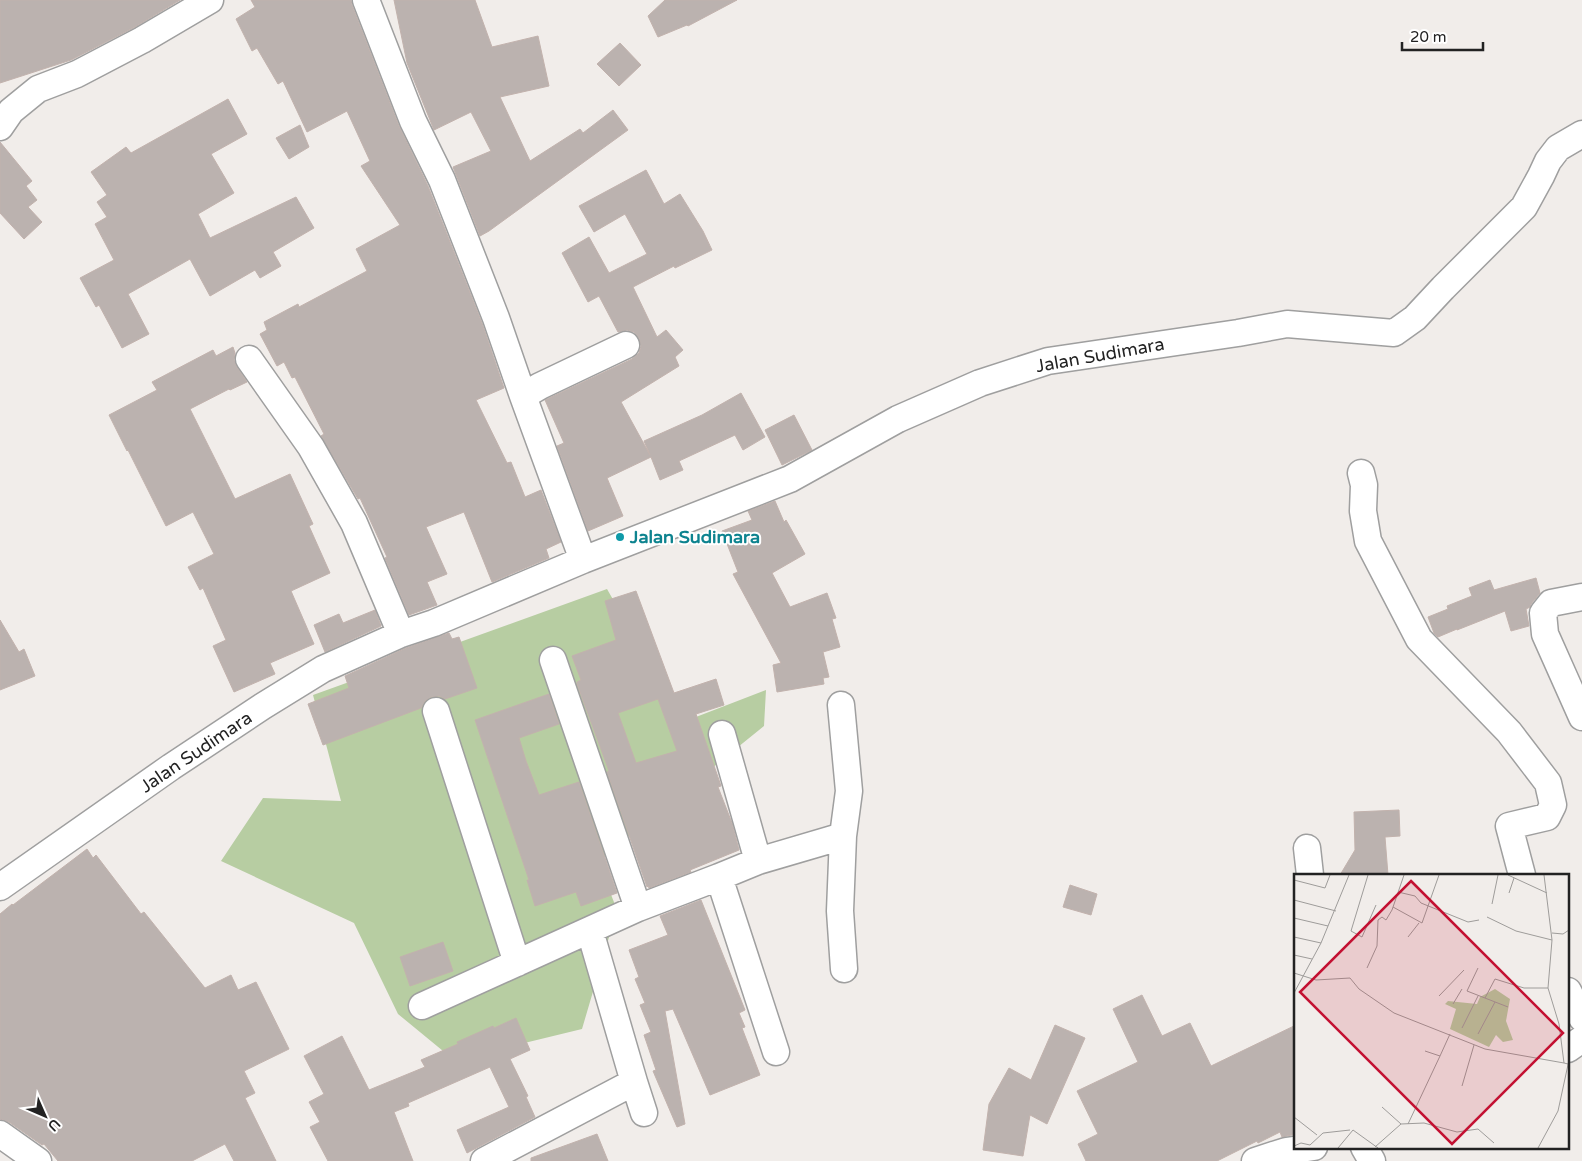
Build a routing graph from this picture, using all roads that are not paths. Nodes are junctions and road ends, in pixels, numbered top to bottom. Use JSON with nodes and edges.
{"nodes":[{"id":1,"x":210,"y":0,"type":"edge"},
{"id":2,"x":366,"y":0,"type":"edge"},
{"id":3,"x":0,"y":127,"type":"edge"},
{"id":4,"x":1582,"y":134,"type":"edge"},
{"id":5,"x":626,"y":345,"type":"dead end"},
{"id":6,"x":249,"y":360,"type":"dead end"},
{"id":7,"x":523,"y":396,"type":"junction"},
{"id":8,"x":1361,"y":474,"type":"dead end"},
{"id":9,"x":583,"y":560,"type":"junction"},
{"id":10,"x":1582,"y":597,"type":"edge"},
{"id":11,"x":401,"y":634,"type":"junction"},
{"id":12,"x":553,"y":660,"type":"dead end"},
{"id":13,"x":841,"y":705,"type":"dead end"},
{"id":14,"x":436,"y":711,"type":"dead end"},
{"id":15,"x":1582,"y":717,"type":"edge"},
{"id":16,"x":722,"y":734,"type":"dead end"},
{"id":17,"x":843,"y":836,"type":"junction"},
{"id":18,"x":1306,"y":848,"type":"dead end"},
{"id":19,"x":758,"y":861,"type":"junction"},
{"id":20,"x":1310,"y":874,"type":"edge"},
{"id":21,"x":1522,"y":874,"type":"edge"},
{"id":22,"x":718,"y":877,"type":"junction"},
{"id":23,"x":0,"y":887,"type":"edge"},
{"id":24,"x":638,"y":908,"type":"junction"},
{"id":25,"x":590,"y":931,"type":"junction"},
{"id":26,"x":517,"y":963,"type":"junction"},
{"id":27,"x":844,"y":969,"type":"dead end"},
{"id":28,"x":1570,"y":994,"type":"edge"},
{"id":29,"x":422,"y":1006,"type":"dead end"},
{"id":30,"x":1582,"y":1018,"type":"edge"},
{"id":31,"x":1582,"y":1039,"type":"edge"},
{"id":32,"x":1570,"y":1048,"type":"edge"},
{"id":33,"x":776,"y":1052,"type":"dead end"},
{"id":34,"x":634,"y":1082,"type":"junction"},
{"id":35,"x":644,"y":1114,"type":"dead end"},
{"id":36,"x":0,"y":1134,"type":"edge"},
{"id":37,"x":1307,"y":1148,"type":"edge"},
{"id":38,"x":1365,"y":1148,"type":"edge"},
{"id":39,"x":38,"y":1161,"type":"edge"},
{"id":40,"x":484,"y":1161,"type":"edge"},
{"id":41,"x":1255,"y":1161,"type":"edge"},
{"id":42,"x":1372,"y":1161,"type":"edge"}],
"edges":[{"from":1,"to":3,"type":"street"},
{"from":2,"to":7,"type":"street"},
{"from":4,"to":9,"type":"street","name":"Jalan Sudimara"},
{"from":5,"to":7,"type":"street"},
{"from":6,"to":11,"type":"street"},
{"from":7,"to":9,"type":"street"},
{"from":8,"to":21,"type":"street"},
{"from":9,"to":11,"type":"street","name":"Jalan Sudimara"},
{"from":10,"to":15,"type":"street"},
{"from":11,"to":23,"type":"street","name":"Jalan Sudimara"},
{"from":12,"to":24,"type":"street"},
{"from":13,"to":17,"type":"street"},
{"from":14,"to":26,"type":"street"},
{"from":16,"to":19,"type":"street"},
{"from":17,"to":19,"type":"street"},
{"from":17,"to":27,"type":"street"},
{"from":18,"to":20,"type":"street"},
{"from":19,"to":22,"type":"street"},
{"from":22,"to":24,"type":"street"},
{"from":22,"to":33,"type":"street"},
{"from":24,"to":25,"type":"street"},
{"from":25,"to":26,"type":"street"},
{"from":25,"to":34,"type":"street"},
{"from":26,"to":29,"type":"street"},
{"from":28,"to":30,"type":"street"},
{"from":31,"to":32,"type":"street"},
{"from":34,"to":35,"type":"street"},
{"from":34,"to":40,"type":"street"},
{"from":36,"to":39,"type":"street"},
{"from":37,"to":41,"type":"street"},
{"from":38,"to":42,"type":"street"}]}
